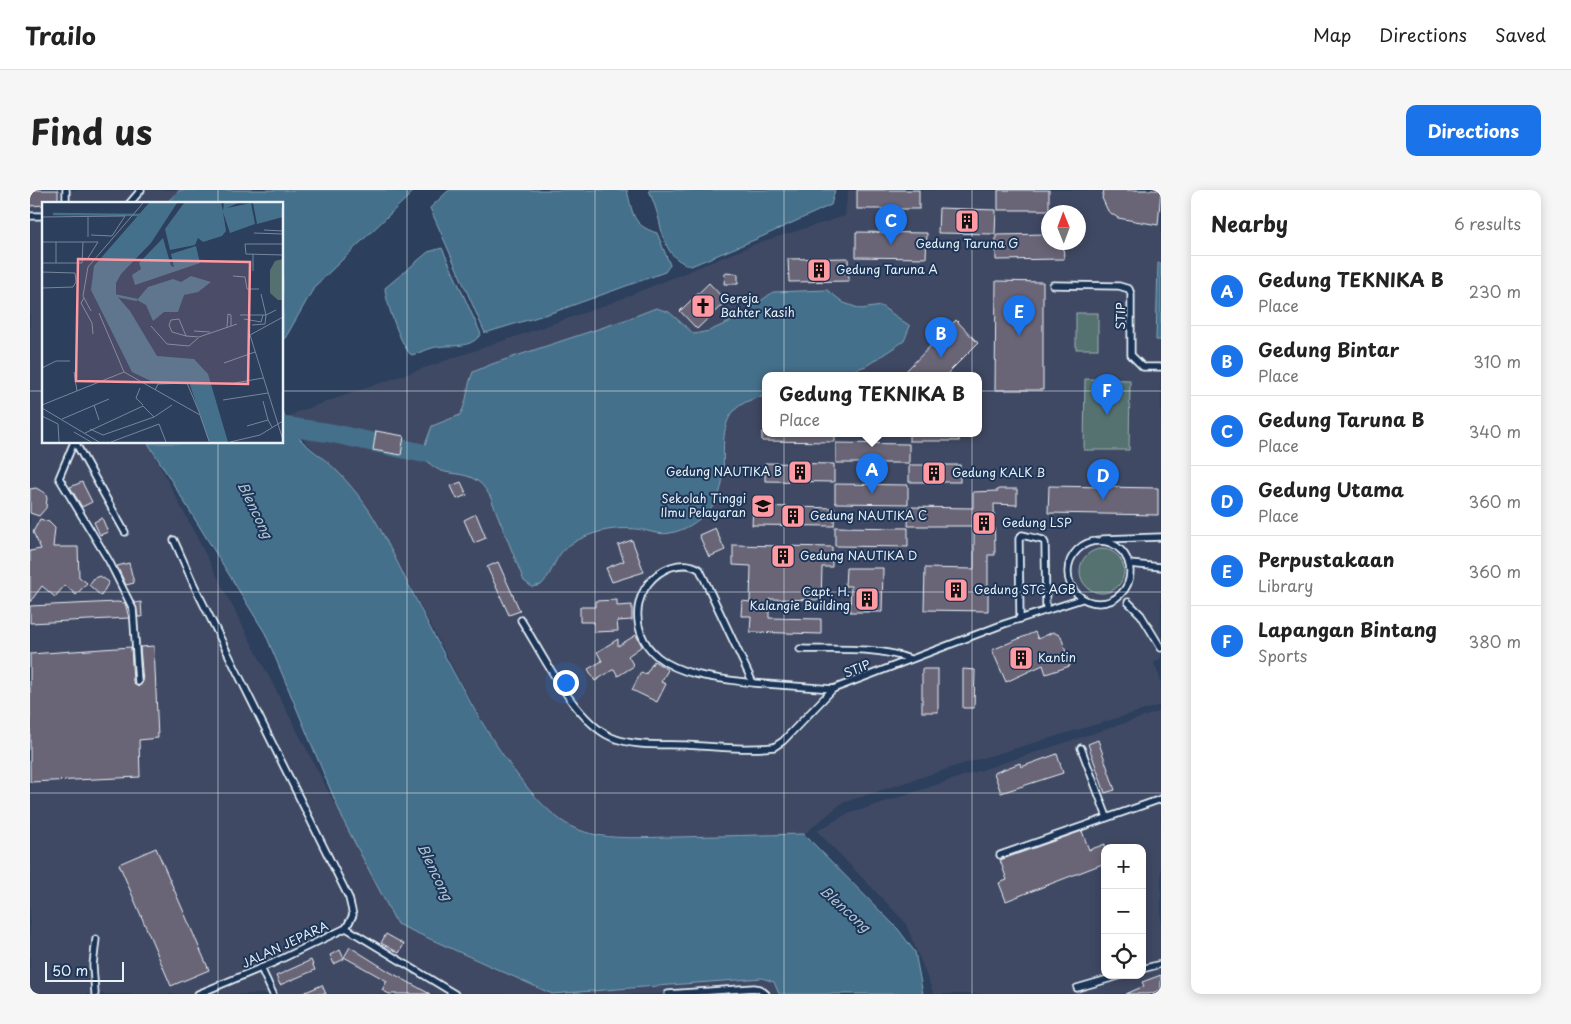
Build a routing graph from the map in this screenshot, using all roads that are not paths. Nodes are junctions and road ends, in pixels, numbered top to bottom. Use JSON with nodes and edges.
{"nodes":[{"id":1,"x":142,"y":190,"type":"edge"},
{"id":2,"x":131,"y":202,"type":"edge"},
{"id":3,"x":1053,"y":285,"type":"dead end"},
{"id":4,"x":1161,"y":367,"type":"edge"},
{"id":5,"x":73,"y":444,"type":"edge"},
{"id":6,"x":75,"y":444,"type":"edge"},
{"id":7,"x":125,"y":532,"type":"dead end"},
{"id":8,"x":1161,"y":536,"type":"edge"},
{"id":9,"x":1104,"y":539,"type":"junction"},
{"id":10,"x":174,"y":540,"type":"dead end"},
{"id":11,"x":1129,"y":564,"type":"junction"},
{"id":12,"x":1161,"y":567,"type":"edge"},
{"id":13,"x":1082,"y":599,"type":"junction"},
{"id":14,"x":1123,"y":600,"type":"junction"},
{"id":15,"x":1046,"y":610,"type":"junction"},
{"id":16,"x":1020,"y":619,"type":"junction"},
{"id":17,"x":521,"y":620,"type":"dead end"},
{"id":18,"x":1161,"y":648,"type":"edge"},
{"id":19,"x":800,"y":649,"type":"dead end"},
{"id":20,"x":910,"y":659,"type":"junction"},
{"id":21,"x":138,"y":682,"type":"dead end"},
{"id":22,"x":753,"y":683,"type":"junction"},
{"id":23,"x":833,"y":689,"type":"junction"},
{"id":24,"x":1081,"y":748,"type":"dead end"},
{"id":25,"x":1161,"y":798,"type":"edge"},
{"id":26,"x":1107,"y":817,"type":"junction"},
{"id":27,"x":1000,"y":855,"type":"dead end"},
{"id":28,"x":346,"y":928,"type":"junction"},
{"id":29,"x":96,"y":939,"type":"dead end"},
{"id":30,"x":1161,"y":964,"type":"edge"},
{"id":31,"x":261,"y":968,"type":"junction"},
{"id":32,"x":1146,"y":969,"type":"edge"},
{"id":33,"x":1108,"y":979,"type":"edge"},
{"id":34,"x":1077,"y":988,"type":"dead end"},
{"id":35,"x":96,"y":994,"type":"edge"},
{"id":36,"x":198,"y":994,"type":"edge"},
{"id":37,"x":273,"y":994,"type":"edge"},
{"id":38,"x":455,"y":994,"type":"edge"},
{"id":39,"x":668,"y":994,"type":"edge"},
{"id":40,"x":766,"y":994,"type":"edge"}],
"edges":[{"from":1,"to":2,"type":"lane"},
{"from":3,"to":4,"type":"lane","name":"STIP"},
{"from":5,"to":21,"type":"lane"},
{"from":6,"to":7,"type":"lane"},
{"from":8,"to":9,"type":"lane"},
{"from":9,"to":11,"type":"lane"},
{"from":9,"to":13,"type":"lane"},
{"from":10,"to":28,"type":"lane"},
{"from":11,"to":12,"type":"lane"},
{"from":11,"to":14,"type":"lane"},
{"from":13,"to":14,"type":"lane"},
{"from":13,"to":15,"type":"lane","name":"STIP"},
{"from":14,"to":18,"type":"lane"},
{"from":15,"to":16,"type":"lane","name":"STIP"},
{"from":15,"to":16,"type":"lane"},
{"from":16,"to":20,"type":"lane","name":"STIP"},
{"from":17,"to":23,"type":"lane"},
{"from":19,"to":20,"type":"lane"},
{"from":20,"to":23,"type":"lane","name":"STIP"},
{"from":22,"to":22,"type":"lane","name":"STIP"},
{"from":22,"to":23,"type":"lane","name":"STIP"},
{"from":24,"to":26,"type":"lane"},
{"from":25,"to":26,"type":"lane"},
{"from":26,"to":27,"type":"lane"},
{"from":28,"to":31,"type":"lane","name":"JALAN JEPARA"},
{"from":28,"to":38,"type":"lane","name":"JALAN JEPARA"},
{"from":29,"to":35,"type":"lane"},
{"from":30,"to":32,"type":"lane"},
{"from":31,"to":36,"type":"lane","name":"JALAN JEPARA"},
{"from":31,"to":37,"type":"lane"},
{"from":33,"to":34,"type":"lane"},
{"from":39,"to":40,"type":"lane"}]}
